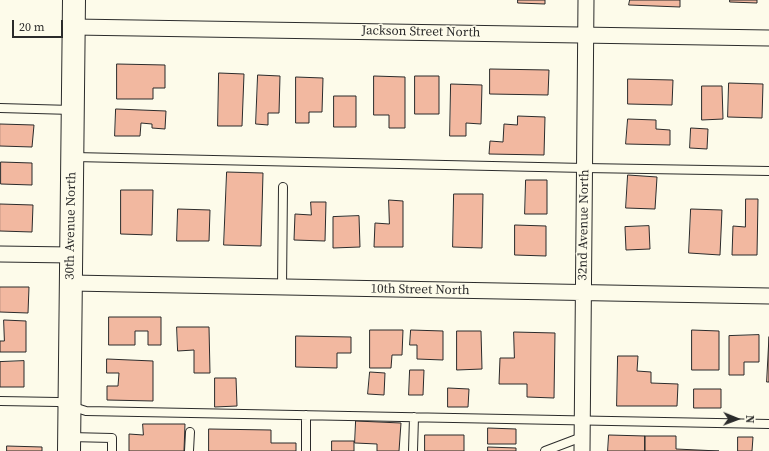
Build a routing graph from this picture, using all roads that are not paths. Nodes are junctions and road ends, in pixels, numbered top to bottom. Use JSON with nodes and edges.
{"nodes":[{"id":1,"x":74,"y":0,"type":"edge"},
{"id":2,"x":586,"y":0,"type":"edge"},
{"id":3,"x":74,"y":27,"type":"junction"},
{"id":4,"x":586,"y":35,"type":"junction"},
{"id":5,"x":769,"y":38,"type":"edge"},
{"id":6,"x":0,"y":108,"type":"edge"},
{"id":7,"x":73,"y":110,"type":"junction"},
{"id":8,"x":72,"y":157,"type":"junction"},
{"id":9,"x":585,"y":168,"type":"junction"},
{"id":10,"x":769,"y":171,"type":"edge"},
{"id":11,"x":283,"y":187,"type":"dead end"},
{"id":12,"x":0,"y":254,"type":"edge"},
{"id":13,"x":71,"y":255,"type":"junction"},
{"id":14,"x":71,"y":283,"type":"junction"},
{"id":15,"x":282,"y":287,"type":"junction"},
{"id":16,"x":583,"y":294,"type":"junction"},
{"id":17,"x":769,"y":296,"type":"edge"},
{"id":18,"x":0,"y":401,"type":"edge"},
{"id":19,"x":69,"y":406,"type":"junction"},
{"id":20,"x":306,"y":415,"type":"junction"},
{"id":21,"x":414,"y":417,"type":"junction"},
{"id":22,"x":582,"y":421,"type":"junction"},
{"id":23,"x":769,"y":424,"type":"edge"},
{"id":24,"x":190,"y":432,"type":"dead end"},
{"id":25,"x":69,"y":444,"type":"edge"},
{"id":26,"x":582,"y":444,"type":"edge"},
{"id":27,"x":112,"y":451,"type":"edge"},
{"id":28,"x":189,"y":451,"type":"edge"},
{"id":29,"x":306,"y":451,"type":"edge"},
{"id":30,"x":413,"y":451,"type":"edge"},
{"id":31,"x":545,"y":451,"type":"edge"}],
"edges":[{"from":1,"to":3,"type":"street","name":"30th Avenue North"},
{"from":2,"to":4,"type":"street","name":"32nd Avenue North"},
{"from":3,"to":4,"type":"street","name":"Jackson Street North"},
{"from":3,"to":7,"type":"street","name":"30th Avenue North"},
{"from":4,"to":5,"type":"street","name":"Jackson Street North"},
{"from":4,"to":9,"type":"street","name":"32nd Avenue North"},
{"from":6,"to":7,"type":"lane"},
{"from":7,"to":8,"type":"street","name":"30th Avenue North"},
{"from":8,"to":9,"type":"lane"},
{"from":8,"to":13,"type":"street","name":"30th Avenue North"},
{"from":9,"to":10,"type":"lane"},
{"from":9,"to":16,"type":"street","name":"32nd Avenue North"},
{"from":11,"to":15,"type":"lane"},
{"from":12,"to":13,"type":"street"},
{"from":13,"to":14,"type":"street","name":"30th Avenue North"},
{"from":14,"to":15,"type":"street","name":"10th Street North"},
{"from":14,"to":19,"type":"street","name":"30th Avenue North"},
{"from":15,"to":16,"type":"street","name":"10th Street North"},
{"from":16,"to":17,"type":"street","name":"10th Street North"},
{"from":16,"to":22,"type":"street","name":"32nd Avenue North"},
{"from":18,"to":19,"type":"lane"},
{"from":19,"to":20,"type":"lane"},
{"from":19,"to":25,"type":"street","name":"30th Avenue North"},
{"from":20,"to":21,"type":"lane"},
{"from":20,"to":29,"type":"lane"},
{"from":21,"to":22,"type":"lane"},
{"from":21,"to":30,"type":"lane"},
{"from":22,"to":23,"type":"lane"},
{"from":22,"to":26,"type":"street","name":"32nd Avenue North"},
{"from":24,"to":28,"type":"lane"},
{"from":25,"to":27,"type":"lane"},
{"from":26,"to":31,"type":"lane"}]}
